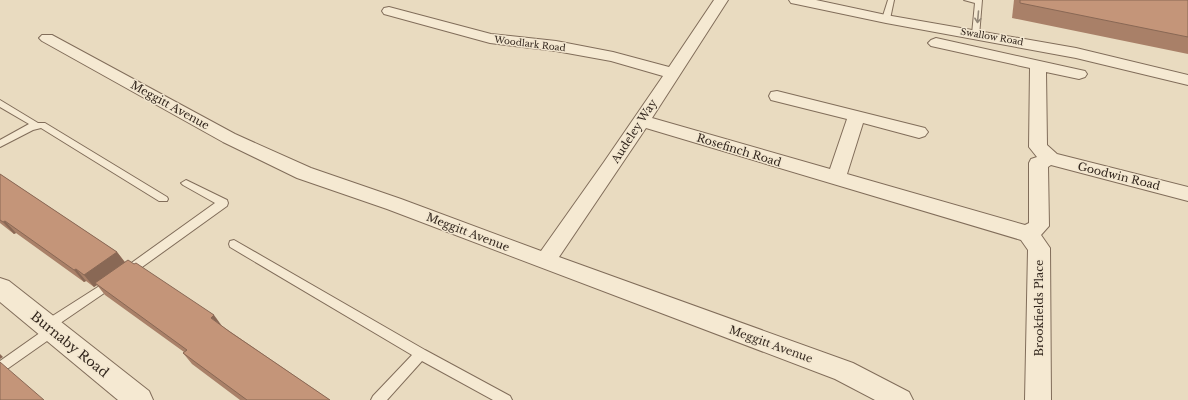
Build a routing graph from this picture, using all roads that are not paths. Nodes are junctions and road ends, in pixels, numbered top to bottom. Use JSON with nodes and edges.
{"nodes":[{"id":1,"x":721,"y":0,"type":"edge"},
{"id":2,"x":796,"y":0,"type":"edge"},
{"id":3,"x":891,"y":0,"type":"edge"},
{"id":4,"x":967,"y":0,"type":"edge"},
{"id":5,"x":979,"y":1,"type":"edge"},
{"id":6,"x":389,"y":11,"type":"dead end"},
{"id":7,"x":886,"y":19,"type":"junction"},
{"id":8,"x":976,"y":34,"type":"junction"},
{"id":9,"x":47,"y":38,"type":"dead end"},
{"id":10,"x":936,"y":43,"type":"dead end"},
{"id":11,"x":1038,"y":65,"type":"junction"},
{"id":12,"x":672,"y":74,"type":"junction"},
{"id":13,"x":1079,"y":74,"type":"dead end"},
{"id":14,"x":1188,"y":80,"type":"edge"},
{"id":15,"x":777,"y":96,"type":"dead end"},
{"id":16,"x":0,"y":103,"type":"edge"},
{"id":17,"x":857,"y":116,"type":"junction"},
{"id":18,"x":641,"y":121,"type":"junction"},
{"id":19,"x":30,"y":128,"type":"junction"},
{"id":20,"x":919,"y":132,"type":"dead end"},
{"id":21,"x":0,"y":144,"type":"edge"},
{"id":22,"x":1051,"y":159,"type":"junction"},
{"id":23,"x":836,"y":178,"type":"junction"},
{"id":24,"x":186,"y":183,"type":"dead end"},
{"id":25,"x":1188,"y":194,"type":"edge"},
{"id":26,"x":163,"y":199,"type":"dead end"},
{"id":27,"x":1028,"y":234,"type":"junction"},
{"id":28,"x":234,"y":244,"type":"dead end"},
{"id":29,"x":545,"y":261,"type":"junction"},
{"id":30,"x":0,"y":288,"type":"edge"},
{"id":31,"x":50,"y":328,"type":"junction"},
{"id":32,"x":421,"y":354,"type":"junction"},
{"id":33,"x":0,"y":368,"type":"edge"},
{"id":34,"x":139,"y":400,"type":"edge"},
{"id":35,"x":378,"y":400,"type":"edge"},
{"id":36,"x":505,"y":400,"type":"edge"},
{"id":37,"x":900,"y":400,"type":"edge"},
{"id":38,"x":1038,"y":400,"type":"edge"}],
"edges":[{"from":1,"to":12,"type":"street","name":"Audeley Way"},
{"from":2,"to":7,"type":"street","name":"Swallow Road"},
{"from":3,"to":7,"type":"lane"},
{"from":4,"to":5,"type":"lane"},
{"from":5,"to":8,"type":"lane","one_way":true},
{"from":6,"to":12,"type":"street","name":"Woodlark Road"},
{"from":7,"to":8,"type":"street","name":"Swallow Road"},
{"from":8,"to":14,"type":"street","name":"Swallow Road"},
{"from":9,"to":29,"type":"street","name":"Meggitt Avenue"},
{"from":10,"to":11,"type":"street"},
{"from":11,"to":13,"type":"street"},
{"from":11,"to":22,"type":"street"},
{"from":12,"to":18,"type":"street","name":"Audeley Way"},
{"from":15,"to":17,"type":"street"},
{"from":16,"to":19,"type":"lane"},
{"from":17,"to":20,"type":"street"},
{"from":17,"to":23,"type":"street"},
{"from":18,"to":23,"type":"street","name":"Rosefinch Road"},
{"from":18,"to":29,"type":"street","name":"Audeley Way"},
{"from":19,"to":21,"type":"lane"},
{"from":19,"to":26,"type":"lane"},
{"from":22,"to":25,"type":"street","name":"Goodwin Road"},
{"from":22,"to":27,"type":"street"},
{"from":23,"to":27,"type":"street","name":"Rosefinch Road"},
{"from":24,"to":31,"type":"lane"},
{"from":27,"to":38,"type":"street","name":"Brookfields Place"},
{"from":28,"to":32,"type":"lane"},
{"from":29,"to":37,"type":"street","name":"Meggitt Avenue"},
{"from":30,"to":31,"type":"street","name":"Burnaby Road"},
{"from":31,"to":33,"type":"lane"},
{"from":31,"to":34,"type":"street","name":"Burnaby Road"},
{"from":32,"to":35,"type":"lane"},
{"from":32,"to":36,"type":"lane"}]}
